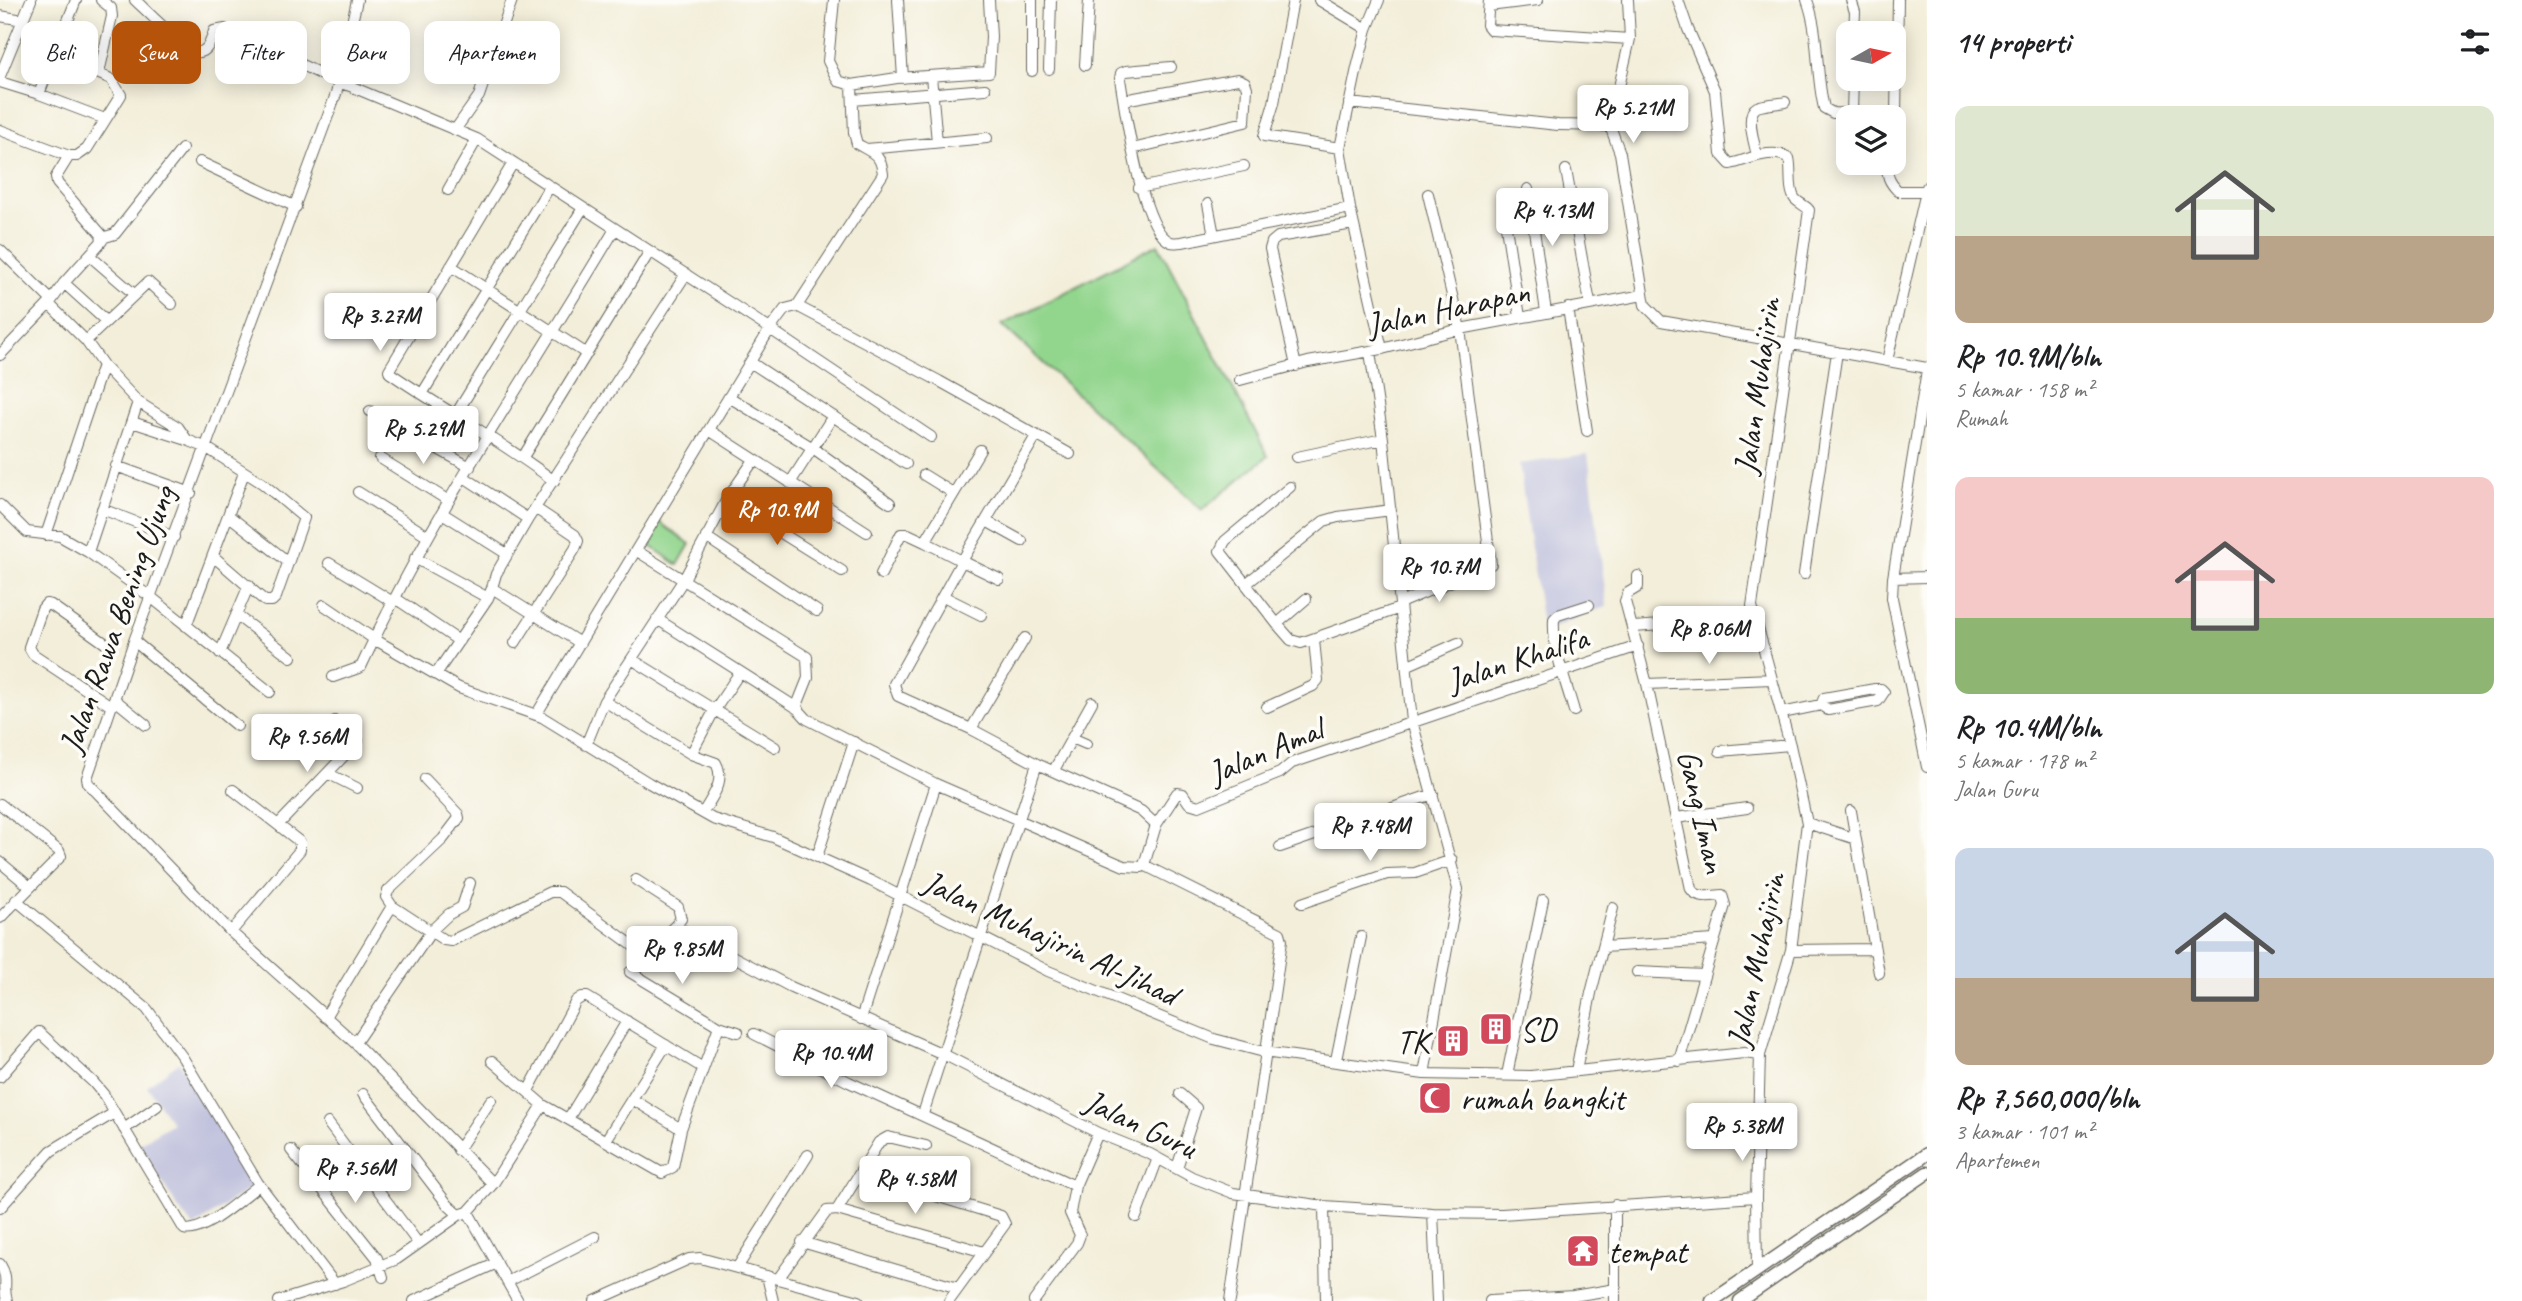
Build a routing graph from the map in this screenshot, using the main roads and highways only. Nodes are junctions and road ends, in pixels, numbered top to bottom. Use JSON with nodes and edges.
{"nodes":[{"id":1,"x":1927,"y":1154,"type":"edge"},
{"id":2,"x":1927,"y":1173,"type":"edge"},
{"id":3,"x":1752,"y":1297,"type":"edge"},
{"id":4,"x":1712,"y":1301,"type":"edge"},
{"id":5,"x":1740,"y":1301,"type":"edge"}],
"edges":[{"from":1,"to":4,"type":"main road"},
{"from":2,"to":3,"type":"main road"},
{"from":3,"to":5,"type":"main road"}]}
